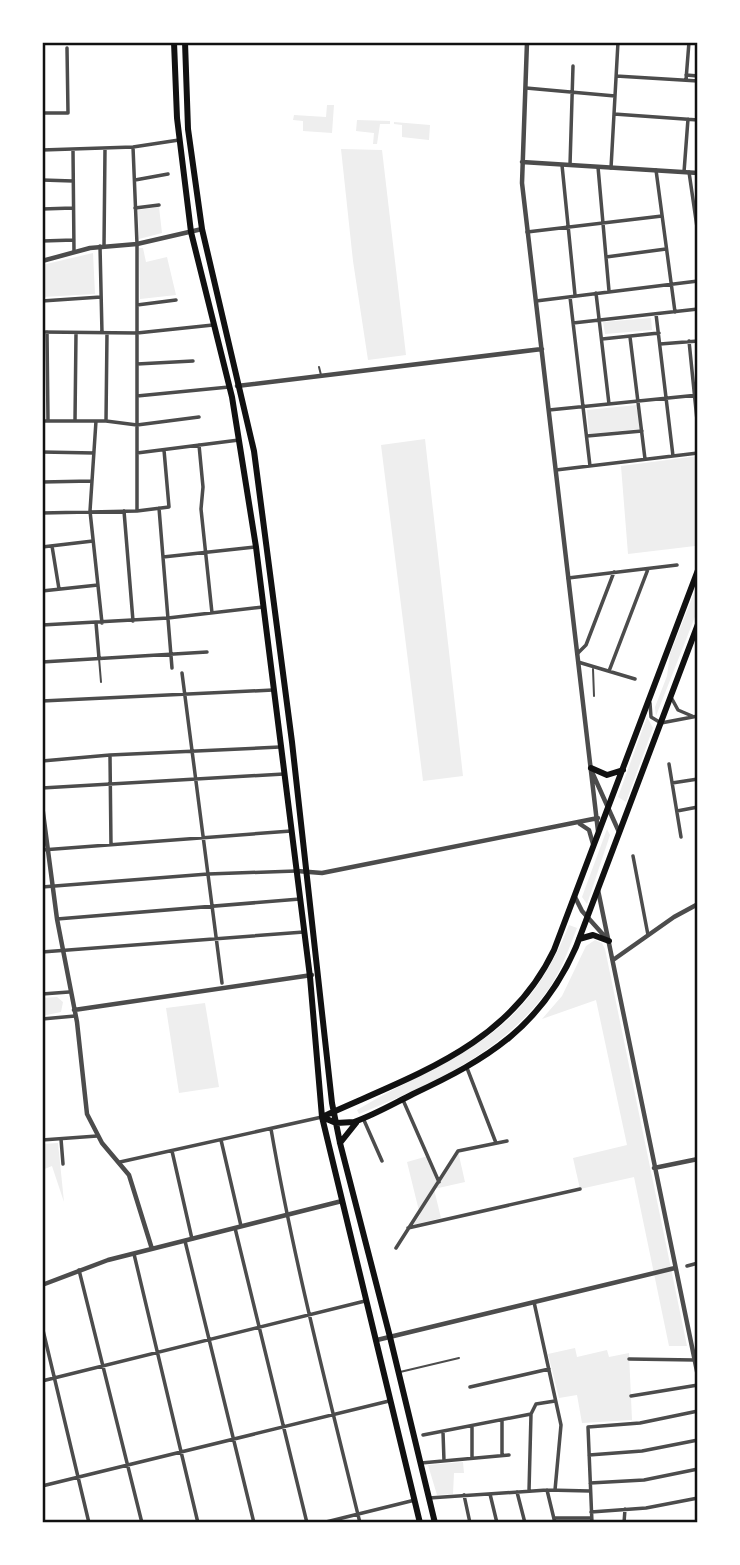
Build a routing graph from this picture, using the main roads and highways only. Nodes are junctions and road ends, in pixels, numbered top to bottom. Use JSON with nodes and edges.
{"nodes":[{"id":1,"x":174,"y":42,"type":"edge"},
{"id":2,"x":185,"y":42,"type":"edge"},
{"id":3,"x":269,"y":565,"type":"junction"},
{"id":4,"x":258,"y":566,"type":"junction"},
{"id":5,"x":698,"y":570,"type":"edge"},
{"id":6,"x":698,"y":624,"type":"edge"},
{"id":7,"x":284,"y":683,"type":"junction"},
{"id":8,"x":270,"y":690,"type":"junction"},
{"id":9,"x":286,"y":693,"type":"junction"},
{"id":10,"x":590,"y":768,"type":"road end"},
{"id":11,"x":623,"y":770,"type":"junction"},
{"id":12,"x":579,"y":939,"type":"junction"},
{"id":13,"x":609,"y":940,"type":"road end"},
{"id":14,"x":334,"y":1112,"type":"junction"},
{"id":15,"x":322,"y":1117,"type":"junction"},
{"id":16,"x":361,"y":1119,"type":"junction"},
{"id":17,"x":336,"y":1123,"type":"junction"},
{"id":18,"x":340,"y":1143,"type":"junction"},
{"id":19,"x":421,"y":1523,"type":"edge"},
{"id":20,"x":435,"y":1523,"type":"edge"}],
"edges":[{"from":1,"to":4,"type":"main road"},
{"from":2,"to":3,"type":"main road"},
{"from":3,"to":4,"type":"main road"},
{"from":3,"to":7,"type":"main road"},
{"from":4,"to":8,"type":"main road"},
{"from":5,"to":11,"type":"main road"},
{"from":6,"to":12,"type":"main road"},
{"from":7,"to":8,"type":"main road"},
{"from":7,"to":9,"type":"main road"},
{"from":8,"to":9,"type":"main road"},
{"from":8,"to":15,"type":"main road"},
{"from":9,"to":14,"type":"main road"},
{"from":10,"to":11,"type":"main road"},
{"from":11,"to":14,"type":"main road"},
{"from":12,"to":13,"type":"main road"},
{"from":12,"to":16,"type":"main road"},
{"from":14,"to":15,"type":"main road"},
{"from":14,"to":17,"type":"main road"},
{"from":15,"to":17,"type":"main road"},
{"from":15,"to":19,"type":"main road"},
{"from":16,"to":17,"type":"main road"},
{"from":16,"to":18,"type":"main road"},
{"from":17,"to":18,"type":"main road"},
{"from":18,"to":20,"type":"main road"}]}
